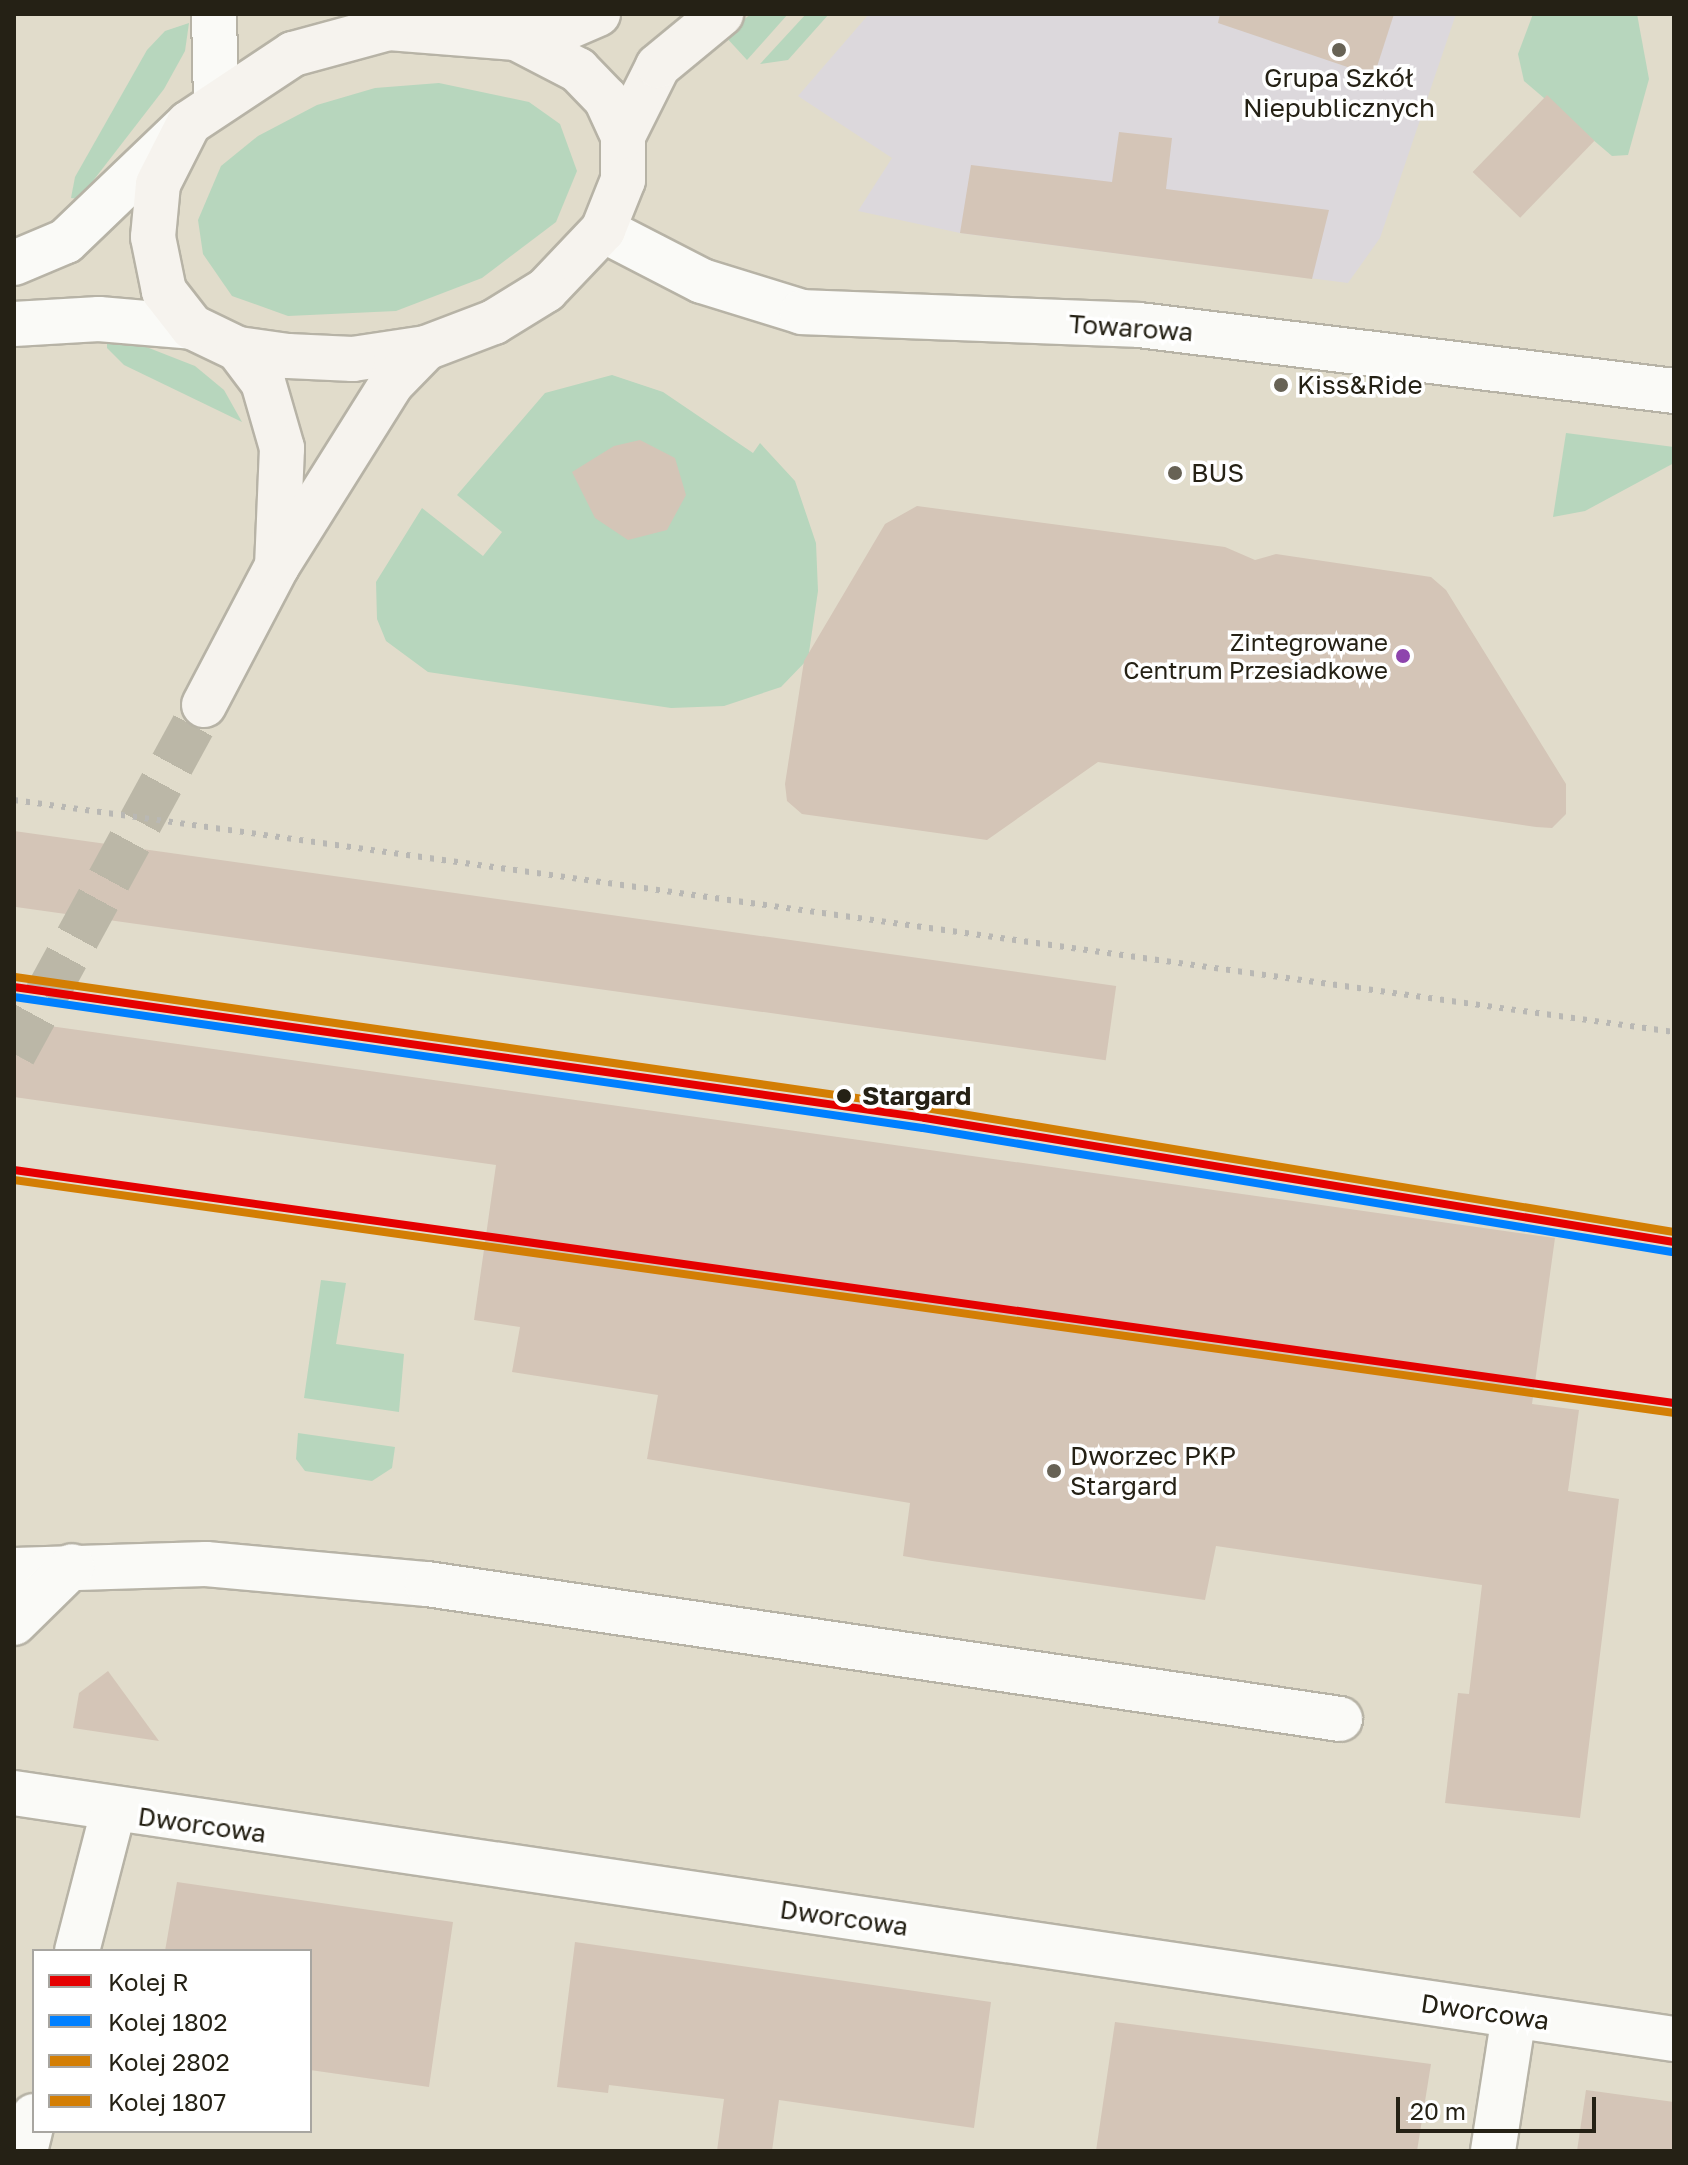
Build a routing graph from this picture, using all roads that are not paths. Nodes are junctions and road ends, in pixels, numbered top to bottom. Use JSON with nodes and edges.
{"nodes":[{"id":1,"x":214,"y":14,"type":"edge"},
{"id":2,"x":598,"y":14,"type":"edge"},
{"id":3,"x":721,"y":14,"type":"edge"},
{"id":4,"x":370,"y":21,"type":"edge"},
{"id":5,"x":516,"y":38,"type":"junction"},
{"id":6,"x":202,"y":111,"type":"junction"},
{"id":7,"x":623,"y":136,"type":"junction"},
{"id":8,"x":603,"y":230,"type":"junction"},
{"id":9,"x":14,"y":263,"type":"edge"},
{"id":10,"x":14,"y":324,"type":"edge"},
{"id":11,"x":192,"y":327,"type":"junction"},
{"id":12,"x":426,"y":348,"type":"junction"},
{"id":13,"x":238,"y":349,"type":"junction"},
{"id":14,"x":1674,"y":391,"type":"edge"},
{"id":15,"x":277,"y":566,"type":"junction"},
{"id":16,"x":204,"y":705,"type":"tunnel mouth"},
{"id":17,"x":72,"y":1566,"type":"junction"},
{"id":18,"x":14,"y":1570,"type":"edge"},
{"id":19,"x":14,"y":1623,"type":"edge"},
{"id":20,"x":1340,"y":1719,"type":"dead end"},
{"id":21,"x":14,"y":1793,"type":"edge"},
{"id":22,"x":113,"y":1812,"type":"junction"},
{"id":23,"x":78,"y":1949,"type":"edge"},
{"id":24,"x":1514,"y":2016,"type":"junction"},
{"id":25,"x":1674,"y":2039,"type":"edge"},
{"id":26,"x":32,"y":2124,"type":"edge"},
{"id":27,"x":25,"y":2151,"type":"edge"},
{"id":28,"x":1493,"y":2151,"type":"edge"}],
"edges":[{"from":1,"to":6,"type":"street"},
{"from":2,"to":5,"type":"main road"},
{"from":3,"to":7,"type":"main road"},
{"from":4,"to":5,"type":"main road"},
{"from":4,"to":6,"type":"main road"},
{"from":5,"to":7,"type":"main road"},
{"from":6,"to":9,"type":"street"},
{"from":6,"to":11,"type":"main road"},
{"from":7,"to":8,"type":"main road"},
{"from":8,"to":12,"type":"main road"},
{"from":8,"to":14,"type":"street","name":"Towarowa"},
{"from":10,"to":11,"type":"street"},
{"from":11,"to":13,"type":"main road"},
{"from":12,"to":13,"type":"main road"},
{"from":12,"to":15,"type":"main road"},
{"from":13,"to":15,"type":"main road"},
{"from":15,"to":16,"type":"main road"},
{"from":17,"to":18,"type":"street"},
{"from":17,"to":19,"type":"street"},
{"from":17,"to":20,"type":"street"},
{"from":21,"to":22,"type":"street","name":"Dworcowa"},
{"from":22,"to":23,"type":"street"},
{"from":22,"to":24,"type":"street","name":"Dworcowa"},
{"from":24,"to":25,"type":"street","name":"Dworcowa"},
{"from":24,"to":28,"type":"street"},
{"from":26,"to":27,"type":"street"}]}
